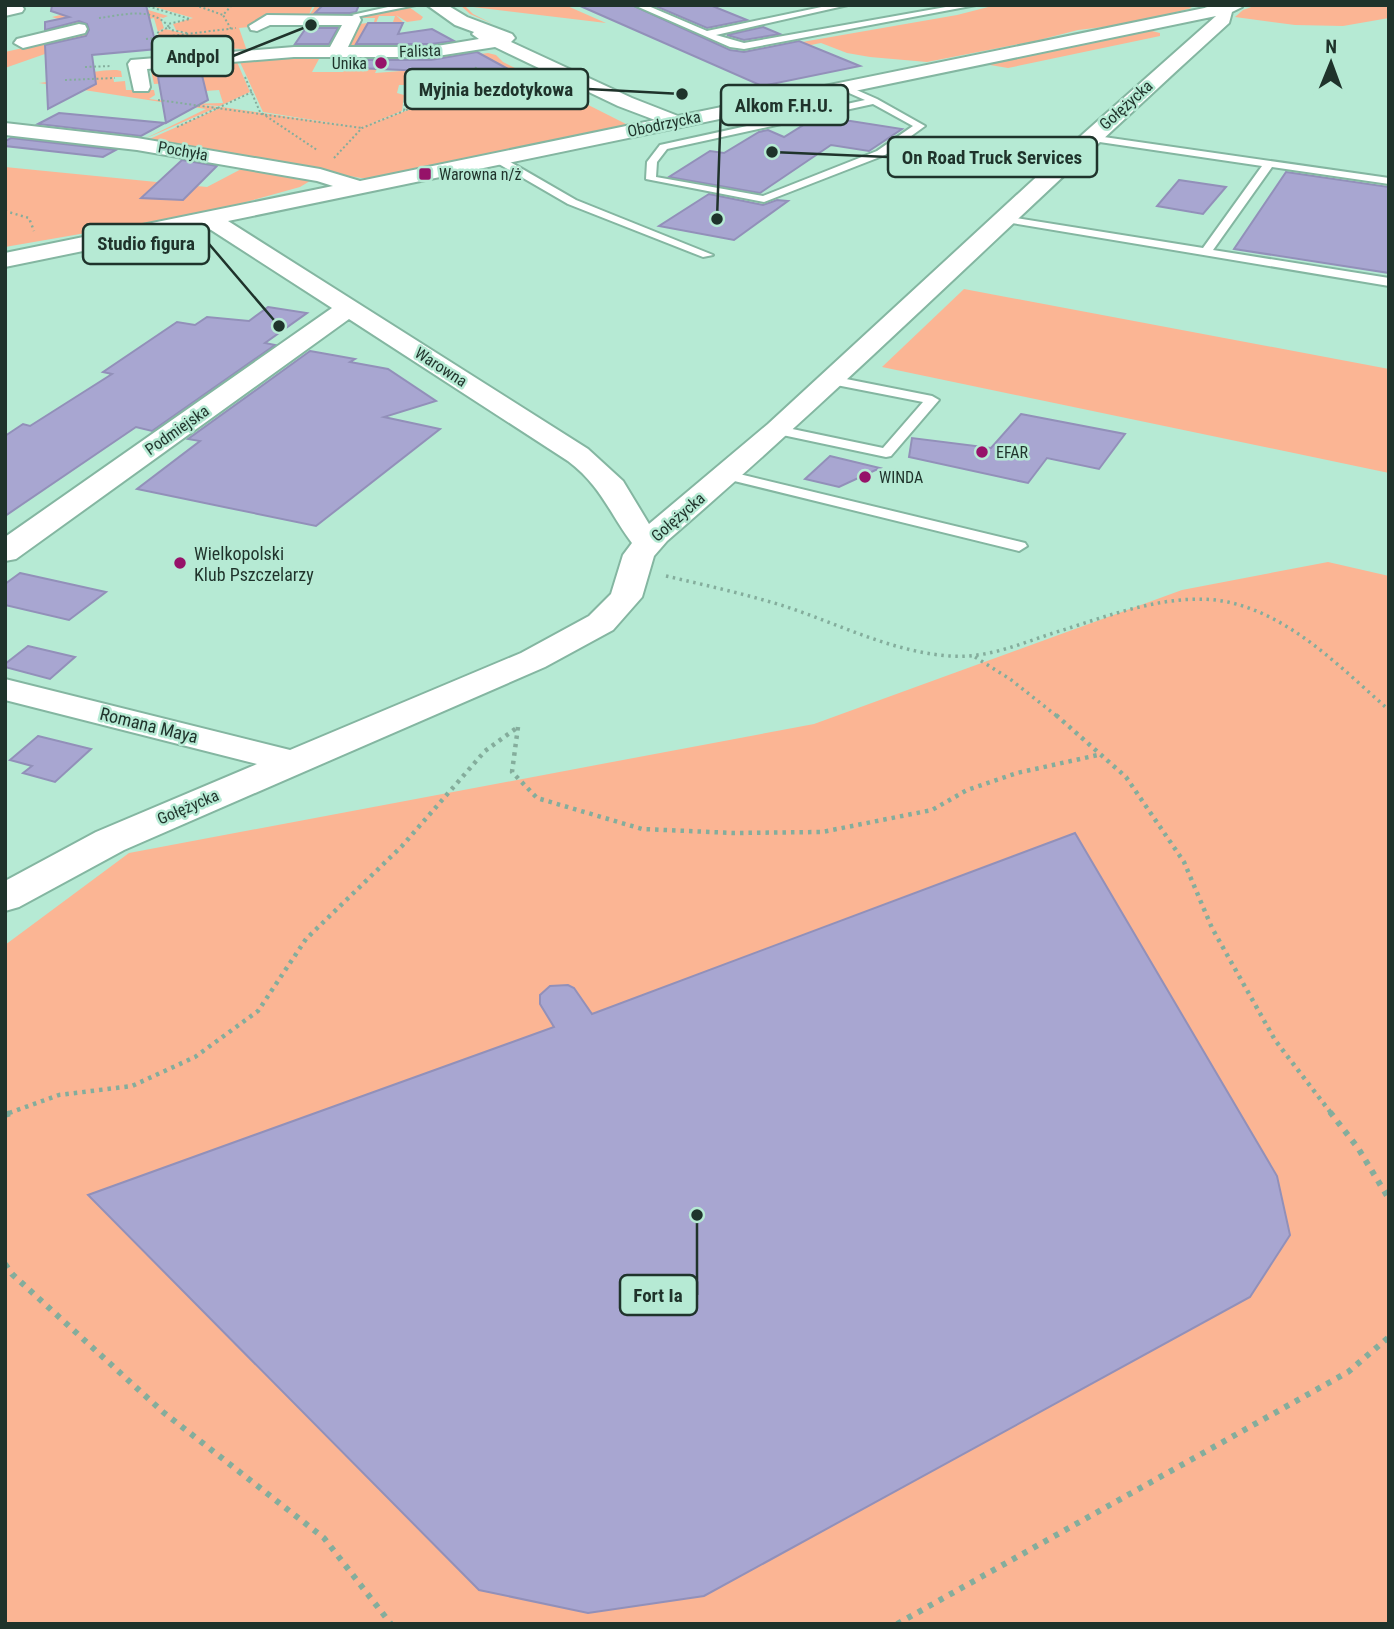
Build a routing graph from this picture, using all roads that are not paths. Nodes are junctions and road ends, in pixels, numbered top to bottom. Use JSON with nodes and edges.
{"nodes":[{"id":1,"x":412,"y":5,"type":"edge"},
{"id":2,"x":435,"y":5,"type":"edge"},
{"id":3,"x":638,"y":5,"type":"edge"},
{"id":4,"x":844,"y":5,"type":"edge"},
{"id":5,"x":972,"y":5,"type":"edge"},
{"id":6,"x":1222,"y":7,"type":"edge"},
{"id":7,"x":779,"y":10,"type":"dead end"},
{"id":8,"x":356,"y":15,"type":"dead end"},
{"id":9,"x":792,"y":15,"type":"junction"},
{"id":10,"x":805,"y":20,"type":"dead end"},
{"id":11,"x":461,"y":22,"type":"junction"},
{"id":12,"x":818,"y":26,"type":"dead end"},
{"id":13,"x":79,"y":29,"type":"road end"},
{"id":14,"x":831,"y":31,"type":"junction"},
{"id":15,"x":706,"y":34,"type":"junction"},
{"id":16,"x":5,"y":37,"type":"edge"},
{"id":17,"x":500,"y":41,"type":"junction"},
{"id":18,"x":14,"y":45,"type":"edge"},
{"id":19,"x":256,"y":55,"type":"junction"},
{"id":20,"x":335,"y":55,"type":"junction"},
{"id":21,"x":550,"y":65,"type":"junction"},
{"id":22,"x":112,"y":66,"type":"road end"},
{"id":23,"x":843,"y":88,"type":"junction"},
{"id":24,"x":874,"y":101,"type":"junction"},
{"id":25,"x":669,"y":123,"type":"junction"},
{"id":26,"x":5,"y":129,"type":"edge"},
{"id":27,"x":1090,"y":138,"type":"junction"},
{"id":28,"x":496,"y":159,"type":"junction"},
{"id":29,"x":1269,"y":164,"type":"junction"},
{"id":30,"x":1389,"y":181,"type":"edge"},
{"id":31,"x":358,"y":187,"type":"junction"},
{"id":32,"x":208,"y":218,"type":"junction"},
{"id":33,"x":1004,"y":219,"type":"junction"},
{"id":34,"x":1206,"y":252,"type":"junction"},
{"id":35,"x":707,"y":255,"type":"dead end"},
{"id":36,"x":5,"y":260,"type":"edge"},
{"id":37,"x":1389,"y":282,"type":"edge"},
{"id":38,"x":349,"y":308,"type":"junction"},
{"id":39,"x":831,"y":380,"type":"junction"},
{"id":40,"x":778,"y":430,"type":"junction"},
{"id":41,"x":727,"y":475,"type":"junction"},
{"id":42,"x":648,"y":543,"type":"junction"},
{"id":43,"x":1019,"y":546,"type":"dead end"},
{"id":44,"x":5,"y":552,"type":"edge"},
{"id":45,"x":5,"y":689,"type":"edge"},
{"id":46,"x":292,"y":762,"type":"junction"},
{"id":47,"x":5,"y":898,"type":"edge"}],
"edges":[{"from":1,"to":8,"type":"lane"},
{"from":2,"to":11,"type":"street"},
{"from":3,"to":15,"type":"lane"},
{"from":4,"to":9,"type":"lane"},
{"from":5,"to":14,"type":"lane"},
{"from":6,"to":23,"type":"street","name":"Obodrzycka"},
{"from":6,"to":27,"type":"street","name":"Gołężycka"},
{"from":7,"to":9,"type":"lane"},
{"from":9,"to":10,"type":"lane"},
{"from":9,"to":15,"type":"lane"},
{"from":11,"to":17,"type":"street"},
{"from":11,"to":21,"type":"street"},
{"from":12,"to":14,"type":"lane"},
{"from":13,"to":18,"type":"street"},
{"from":14,"to":15,"type":"lane"},
{"from":16,"to":18,"type":"street"},
{"from":17,"to":20,"type":"street","name":"Falista"},
{"from":17,"to":21,"type":"street"},
{"from":19,"to":20,"type":"street","name":"Falista"},
{"from":19,"to":20,"type":"street"},
{"from":19,"to":22,"type":"street","name":"Falista"},
{"from":21,"to":25,"type":"street"},
{"from":23,"to":24,"type":"lane"},
{"from":23,"to":25,"type":"street","name":"Obodrzycka"},
{"from":24,"to":24,"type":"lane"},
{"from":25,"to":28,"type":"street","name":"Obodrzycka"},
{"from":26,"to":31,"type":"street","name":"Pochyła"},
{"from":27,"to":29,"type":"lane"},
{"from":27,"to":33,"type":"street","name":"Gołężycka"},
{"from":28,"to":31,"type":"street","name":"Obodrzycka"},
{"from":28,"to":35,"type":"lane"},
{"from":29,"to":30,"type":"lane"},
{"from":29,"to":34,"type":"lane"},
{"from":31,"to":32,"type":"street","name":"Obodrzycka"},
{"from":32,"to":36,"type":"street","name":"Obodrzycka"},
{"from":32,"to":38,"type":"street","name":"Warowna"},
{"from":33,"to":34,"type":"lane"},
{"from":33,"to":39,"type":"street","name":"Gołężycka"},
{"from":34,"to":37,"type":"lane"},
{"from":38,"to":42,"type":"street","name":"Warowna"},
{"from":38,"to":44,"type":"street","name":"Podmiejska"},
{"from":39,"to":40,"type":"street","name":"Gołężycka"},
{"from":39,"to":40,"type":"lane"},
{"from":40,"to":41,"type":"street","name":"Gołężycka"},
{"from":41,"to":42,"type":"street","name":"Gołężycka"},
{"from":41,"to":43,"type":"lane"},
{"from":42,"to":46,"type":"street","name":"Gołężycka"},
{"from":45,"to":46,"type":"street","name":"Romana Maya"},
{"from":46,"to":47,"type":"street","name":"Gołężycka"}]}
